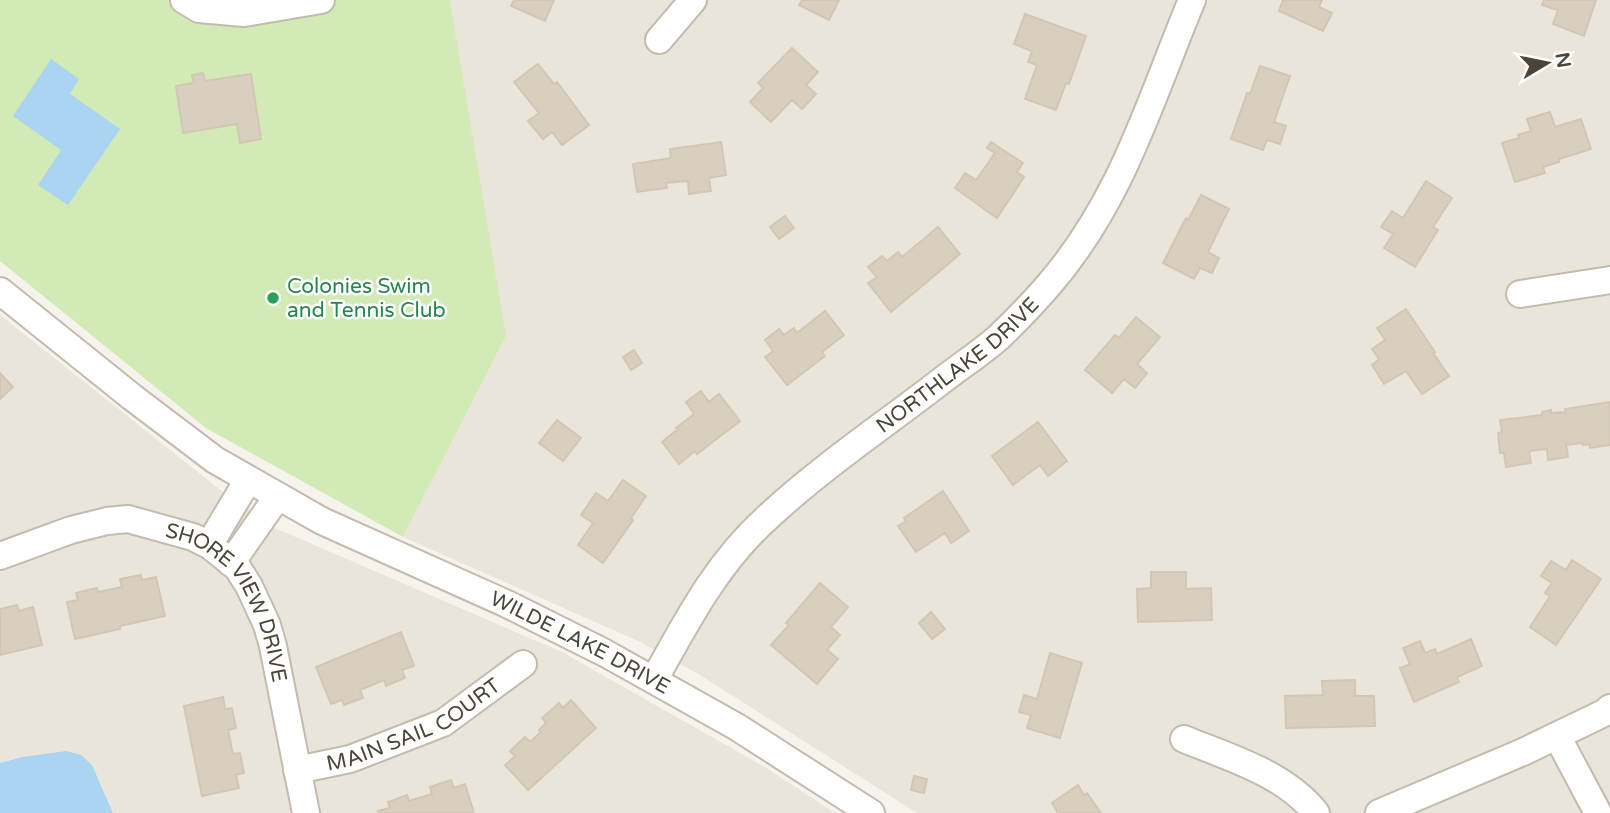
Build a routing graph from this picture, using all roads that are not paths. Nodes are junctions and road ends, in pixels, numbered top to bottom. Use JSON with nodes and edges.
{"nodes":[{"id":1,"x":184,"y":0,"type":"edge"},
{"id":2,"x":321,"y":0,"type":"edge"},
{"id":3,"x":693,"y":0,"type":"edge"},
{"id":4,"x":1192,"y":0,"type":"edge"},
{"id":5,"x":230,"y":6,"type":"edge"},
{"id":6,"x":659,"y":40,"type":"dead end"},
{"id":7,"x":1610,"y":280,"type":"edge"},
{"id":8,"x":0,"y":292,"type":"edge"},
{"id":9,"x":1520,"y":294,"type":"dead end"},
{"id":10,"x":248,"y":480,"type":"junction"},
{"id":11,"x":278,"y":496,"type":"junction"},
{"id":12,"x":209,"y":545,"type":"junction"},
{"id":13,"x":0,"y":556,"type":"edge"},
{"id":14,"x":232,"y":563,"type":"junction"},
{"id":15,"x":523,"y":664,"type":"dead end"},
{"id":16,"x":654,"y":680,"type":"junction"},
{"id":17,"x":1610,"y":708,"type":"edge"},
{"id":18,"x":1557,"y":736,"type":"junction"},
{"id":19,"x":1184,"y":739,"type":"dead end"},
{"id":20,"x":297,"y":770,"type":"junction"},
{"id":21,"x":306,"y":813,"type":"edge"},
{"id":22,"x":871,"y":813,"type":"edge"},
{"id":23,"x":1316,"y":813,"type":"edge"},
{"id":24,"x":1379,"y":813,"type":"edge"},
{"id":25,"x":1598,"y":813,"type":"edge"}],
"edges":[{"from":1,"to":5,"type":"street"},
{"from":2,"to":5,"type":"street"},
{"from":3,"to":6,"type":"street"},
{"from":4,"to":16,"type":"street","name":"NORTHLAKE DRIVE"},
{"from":7,"to":9,"type":"street"},
{"from":8,"to":10,"type":"street","name":"WILDE LAKE DRIVE"},
{"from":10,"to":11,"type":"street","name":"WILDE LAKE DRIVE"},
{"from":10,"to":12,"type":"street"},
{"from":11,"to":14,"type":"street"},
{"from":11,"to":16,"type":"street","name":"WILDE LAKE DRIVE"},
{"from":12,"to":13,"type":"street","name":"SHORE VIEW DRIVE"},
{"from":12,"to":14,"type":"street","name":"SHORE VIEW DRIVE"},
{"from":14,"to":20,"type":"street","name":"SHORE VIEW DRIVE"},
{"from":15,"to":20,"type":"street","name":"MAIN SAIL COURT"},
{"from":16,"to":22,"type":"street","name":"WILDE LAKE DRIVE"},
{"from":17,"to":18,"type":"street"},
{"from":18,"to":24,"type":"street"},
{"from":18,"to":25,"type":"street"},
{"from":19,"to":23,"type":"street"},
{"from":20,"to":21,"type":"street","name":"SHORE VIEW DRIVE"}]}
